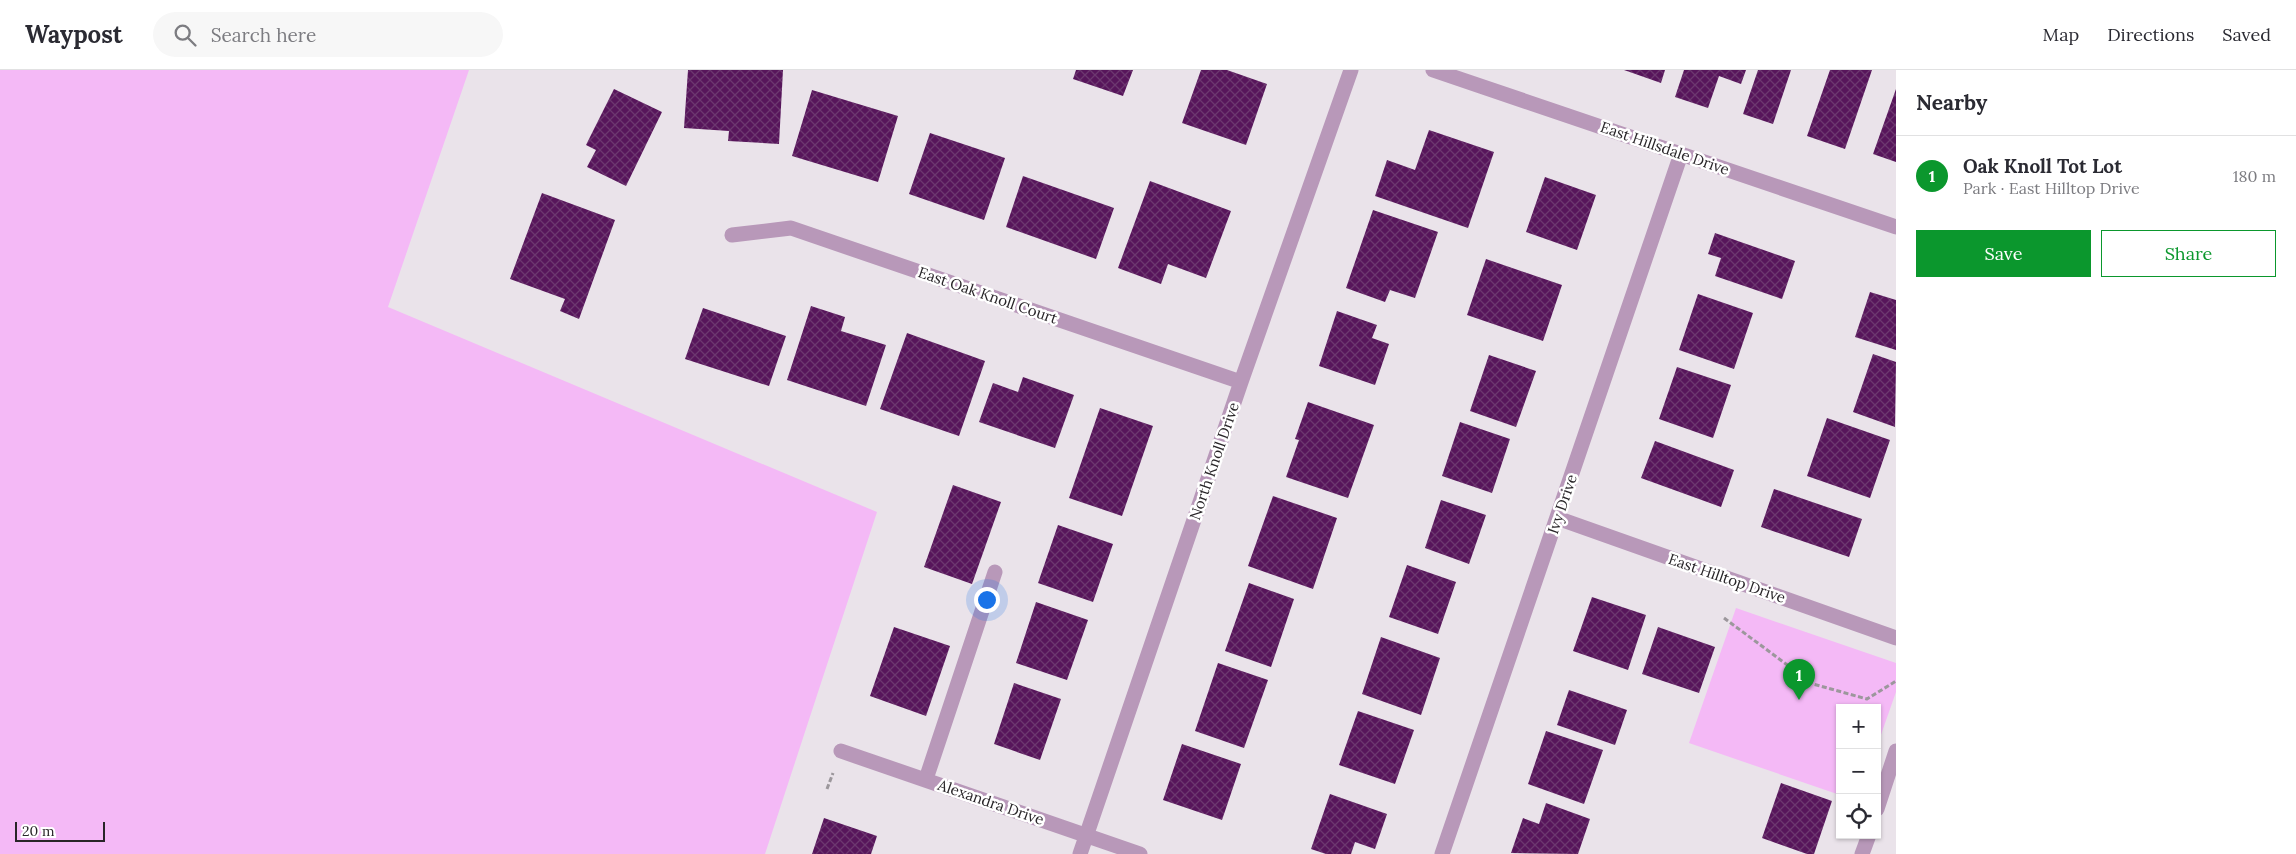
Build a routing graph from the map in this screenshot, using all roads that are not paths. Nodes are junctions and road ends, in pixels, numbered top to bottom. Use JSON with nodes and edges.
{"nodes":[{"id":1,"x":1351,"y":70,"type":"edge"},
{"id":2,"x":1433,"y":70,"type":"edge"},
{"id":3,"x":1681,"y":154,"type":"junction"},
{"id":4,"x":1896,"y":227,"type":"edge"},
{"id":5,"x":732,"y":236,"type":"dead end"},
{"id":6,"x":1241,"y":382,"type":"junction"},
{"id":7,"x":1557,"y":518,"type":"junction"},
{"id":8,"x":995,"y":572,"type":"dead end"},
{"id":9,"x":1895,"y":634,"type":"edge"},
{"id":10,"x":840,"y":751,"type":"dead end"},
{"id":11,"x":1896,"y":751,"type":"edge"},
{"id":12,"x":926,"y":779,"type":"junction"},
{"id":13,"x":1881,"y":797,"type":"edge"},
{"id":14,"x":1086,"y":835,"type":"junction"},
{"id":15,"x":1867,"y":839,"type":"edge"},
{"id":16,"x":1080,"y":854,"type":"edge"},
{"id":17,"x":1140,"y":854,"type":"edge"},
{"id":18,"x":1442,"y":854,"type":"edge"},
{"id":19,"x":1862,"y":854,"type":"edge"}],
"edges":[{"from":1,"to":6,"type":"street","name":"North Knoll Drive"},
{"from":2,"to":3,"type":"street","name":"East Hillsdale Drive"},
{"from":3,"to":4,"type":"street","name":"East Hillsdale Drive"},
{"from":3,"to":7,"type":"street","name":"Ivy Drive"},
{"from":5,"to":6,"type":"street","name":"East Oak Knoll Court"},
{"from":6,"to":14,"type":"street","name":"North Knoll Drive"},
{"from":7,"to":9,"type":"street","name":"East Hilltop Drive"},
{"from":7,"to":18,"type":"street","name":"Ivy Drive"},
{"from":8,"to":12,"type":"street"},
{"from":10,"to":12,"type":"street","name":"Alexandra Drive"},
{"from":11,"to":13,"type":"street"},
{"from":12,"to":14,"type":"street","name":"Alexandra Drive"},
{"from":14,"to":16,"type":"street","name":"North Knoll Drive"},
{"from":14,"to":17,"type":"street","name":"Alexandra Drive"},
{"from":15,"to":19,"type":"street"}]}
